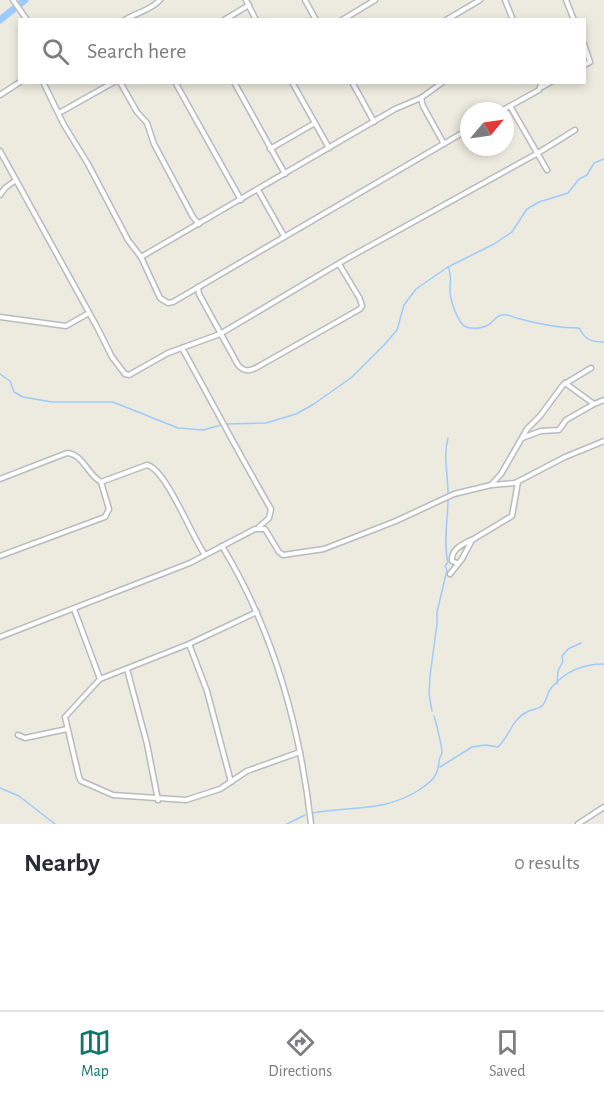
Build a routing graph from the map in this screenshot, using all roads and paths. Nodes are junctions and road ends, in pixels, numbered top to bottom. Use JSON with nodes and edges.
{"nodes":[{"id":1,"x":13,"y":0,"type":"edge"},
{"id":2,"x":160,"y":0,"type":"edge"},
{"id":3,"x":305,"y":0,"type":"edge"},
{"id":4,"x":375,"y":0,"type":"edge"},
{"id":5,"x":480,"y":0,"type":"edge"},
{"id":6,"x":505,"y":0,"type":"edge"},
{"id":7,"x":566,"y":0,"type":"edge"},
{"id":8,"x":247,"y":2,"type":"edge"},
{"id":9,"x":26,"y":18,"type":"edge"},
{"id":10,"x":128,"y":18,"type":"edge"},
{"id":11,"x":227,"y":18,"type":"edge"},
{"id":12,"x":255,"y":18,"type":"edge"},
{"id":13,"x":315,"y":18,"type":"edge"},
{"id":14,"x":345,"y":18,"type":"edge"},
{"id":15,"x":449,"y":18,"type":"edge"},
{"id":16,"x":512,"y":18,"type":"edge"},
{"id":17,"x":573,"y":18,"type":"edge"},
{"id":18,"x":586,"y":48,"type":"edge"},
{"id":19,"x":586,"y":65,"type":"edge"},
{"id":20,"x":18,"y":83,"type":"edge"},
{"id":21,"x":44,"y":84,"type":"edge"},
{"id":22,"x":110,"y":84,"type":"edge"},
{"id":23,"x":121,"y":84,"type":"edge"},
{"id":24,"x":176,"y":84,"type":"edge"},
{"id":25,"x":235,"y":84,"type":"edge"},
{"id":26,"x":293,"y":84,"type":"edge"},
{"id":27,"x":353,"y":84,"type":"edge"},
{"id":28,"x":440,"y":84,"type":"edge"},
{"id":29,"x":542,"y":85,"type":"edge"},
{"id":30,"x":0,"y":95,"type":"edge"},
{"id":31,"x":421,"y":98,"type":"junction"},
{"id":32,"x":514,"y":103,"type":"edge"},
{"id":33,"x":59,"y":113,"type":"junction"},
{"id":34,"x":514,"y":113,"type":"edge"},
{"id":35,"x":374,"y":122,"type":"junction"},
{"id":36,"x":315,"y":123,"type":"junction"},
{"id":37,"x":575,"y":130,"type":"dead end"},
{"id":38,"x":460,"y":134,"type":"edge"},
{"id":39,"x":444,"y":144,"type":"junction"},
{"id":40,"x":329,"y":148,"type":"junction"},
{"id":41,"x":270,"y":149,"type":"junction"},
{"id":42,"x":0,"y":152,"type":"edge"},
{"id":43,"x":538,"y":153,"type":"junction"},
{"id":44,"x":547,"y":170,"type":"dead end"},
{"id":45,"x":285,"y":174,"type":"junction"},
{"id":46,"x":16,"y":180,"type":"junction"},
{"id":47,"x":258,"y":190,"type":"junction"},
{"id":48,"x":0,"y":195,"type":"edge"},
{"id":49,"x":241,"y":200,"type":"junction"},
{"id":50,"x":199,"y":224,"type":"junction"},
{"id":51,"x":284,"y":236,"type":"junction"},
{"id":52,"x":141,"y":257,"type":"junction"},
{"id":53,"x":339,"y":264,"type":"junction"},
{"id":54,"x":198,"y":287,"type":"junction"},
{"id":55,"x":89,"y":313,"type":"junction"},
{"id":56,"x":0,"y":317,"type":"edge"},
{"id":57,"x":220,"y":334,"type":"junction"},
{"id":58,"x":182,"y":348,"type":"junction"},
{"id":59,"x":591,"y":368,"type":"dead end"},
{"id":60,"x":564,"y":383,"type":"junction"},
{"id":61,"x":604,"y":400,"type":"edge"},
{"id":62,"x":594,"y":404,"type":"junction"},
{"id":63,"x":521,"y":438,"type":"junction"},
{"id":64,"x":604,"y":441,"type":"edge"},
{"id":65,"x":0,"y":479,"type":"edge"},
{"id":66,"x":518,"y":481,"type":"junction"},
{"id":67,"x":101,"y":482,"type":"junction"},
{"id":68,"x":491,"y":485,"type":"junction"},
{"id":69,"x":258,"y":528,"type":"junction"},
{"id":70,"x":472,"y":540,"type":"junction"},
{"id":71,"x":222,"y":546,"type":"junction"},
{"id":72,"x":205,"y":555,"type":"junction"},
{"id":73,"x":0,"y":556,"type":"edge"},
{"id":74,"x":458,"y":563,"type":"junction"},
{"id":75,"x":450,"y":574,"type":"dead end"},
{"id":76,"x":74,"y":609,"type":"junction"},
{"id":77,"x":257,"y":612,"type":"junction"},
{"id":78,"x":0,"y":637,"type":"edge"},
{"id":79,"x":189,"y":644,"type":"junction"},
{"id":80,"x":127,"y":669,"type":"junction"},
{"id":81,"x":100,"y":679,"type":"junction"},
{"id":82,"x":67,"y":729,"type":"junction"},
{"id":83,"x":18,"y":735,"type":"dead end"},
{"id":84,"x":300,"y":752,"type":"junction"},
{"id":85,"x":231,"y":782,"type":"junction"},
{"id":86,"x":158,"y":800,"type":"junction"},
{"id":87,"x":604,"y":807,"type":"edge"},
{"id":88,"x":311,"y":824,"type":"edge"},
{"id":89,"x":578,"y":824,"type":"edge"}],
"edges":[{"from":1,"to":9,"type":"street"},
{"from":2,"to":10,"type":"street"},
{"from":3,"to":13,"type":"street"},
{"from":4,"to":14,"type":"street"},
{"from":5,"to":15,"type":"street"},
{"from":6,"to":16,"type":"street"},
{"from":7,"to":17,"type":"street"},
{"from":8,"to":11,"type":"street"},
{"from":8,"to":12,"type":"street"},
{"from":18,"to":19,"type":"street"},
{"from":20,"to":30,"type":"street"},
{"from":21,"to":33,"type":"street"},
{"from":22,"to":33,"type":"street"},
{"from":23,"to":50,"type":"street"},
{"from":24,"to":49,"type":"street"},
{"from":25,"to":41,"type":"street"},
{"from":26,"to":36,"type":"street"},
{"from":27,"to":35,"type":"street"},
{"from":28,"to":31,"type":"street"},
{"from":29,"to":32,"type":"street"},
{"from":31,"to":35,"type":"street"},
{"from":31,"to":39,"type":"street"},
{"from":33,"to":52,"type":"street"},
{"from":34,"to":43,"type":"street"},
{"from":35,"to":40,"type":"street"},
{"from":36,"to":40,"type":"street"},
{"from":36,"to":41,"type":"street"},
{"from":37,"to":43,"type":"street"},
{"from":38,"to":39,"type":"street"},
{"from":39,"to":51,"type":"street"},
{"from":40,"to":45,"type":"street"},
{"from":41,"to":45,"type":"street"},
{"from":42,"to":46,"type":"street"},
{"from":43,"to":44,"type":"street"},
{"from":43,"to":53,"type":"street"},
{"from":45,"to":47,"type":"street"},
{"from":46,"to":48,"type":"street"},
{"from":46,"to":55,"type":"street"},
{"from":47,"to":49,"type":"street"},
{"from":47,"to":51,"type":"street"},
{"from":49,"to":50,"type":"street"},
{"from":50,"to":52,"type":"street"},
{"from":51,"to":54,"type":"street"},
{"from":52,"to":54,"type":"street"},
{"from":53,"to":57,"type":"street"},
{"from":53,"to":57,"type":"street"},
{"from":54,"to":57,"type":"street"},
{"from":55,"to":56,"type":"street"},
{"from":55,"to":58,"type":"street"},
{"from":57,"to":58,"type":"street"},
{"from":58,"to":69,"type":"street"},
{"from":59,"to":60,"type":"street"},
{"from":60,"to":62,"type":"street"},
{"from":60,"to":63,"type":"street"},
{"from":61,"to":62,"type":"street"},
{"from":62,"to":63,"type":"street"},
{"from":63,"to":68,"type":"street"},
{"from":64,"to":66,"type":"street"},
{"from":65,"to":67,"type":"street"},
{"from":66,"to":68,"type":"street"},
{"from":66,"to":70,"type":"street"},
{"from":67,"to":72,"type":"street"},
{"from":67,"to":73,"type":"street"},
{"from":68,"to":69,"type":"street"},
{"from":69,"to":71,"type":"street"},
{"from":70,"to":74,"type":"street"},
{"from":70,"to":74,"type":"street"},
{"from":71,"to":72,"type":"street"},
{"from":71,"to":77,"type":"street"},
{"from":72,"to":76,"type":"street"},
{"from":74,"to":75,"type":"street"},
{"from":76,"to":78,"type":"street"},
{"from":76,"to":81,"type":"street"},
{"from":77,"to":79,"type":"street"},
{"from":77,"to":84,"type":"street"},
{"from":79,"to":80,"type":"street"},
{"from":79,"to":85,"type":"street"},
{"from":80,"to":81,"type":"street"},
{"from":80,"to":86,"type":"street"},
{"from":81,"to":82,"type":"street"},
{"from":82,"to":83,"type":"street"},
{"from":82,"to":86,"type":"street"},
{"from":84,"to":85,"type":"street"},
{"from":84,"to":88,"type":"street"},
{"from":85,"to":86,"type":"street"},
{"from":87,"to":89,"type":"street"}]}
